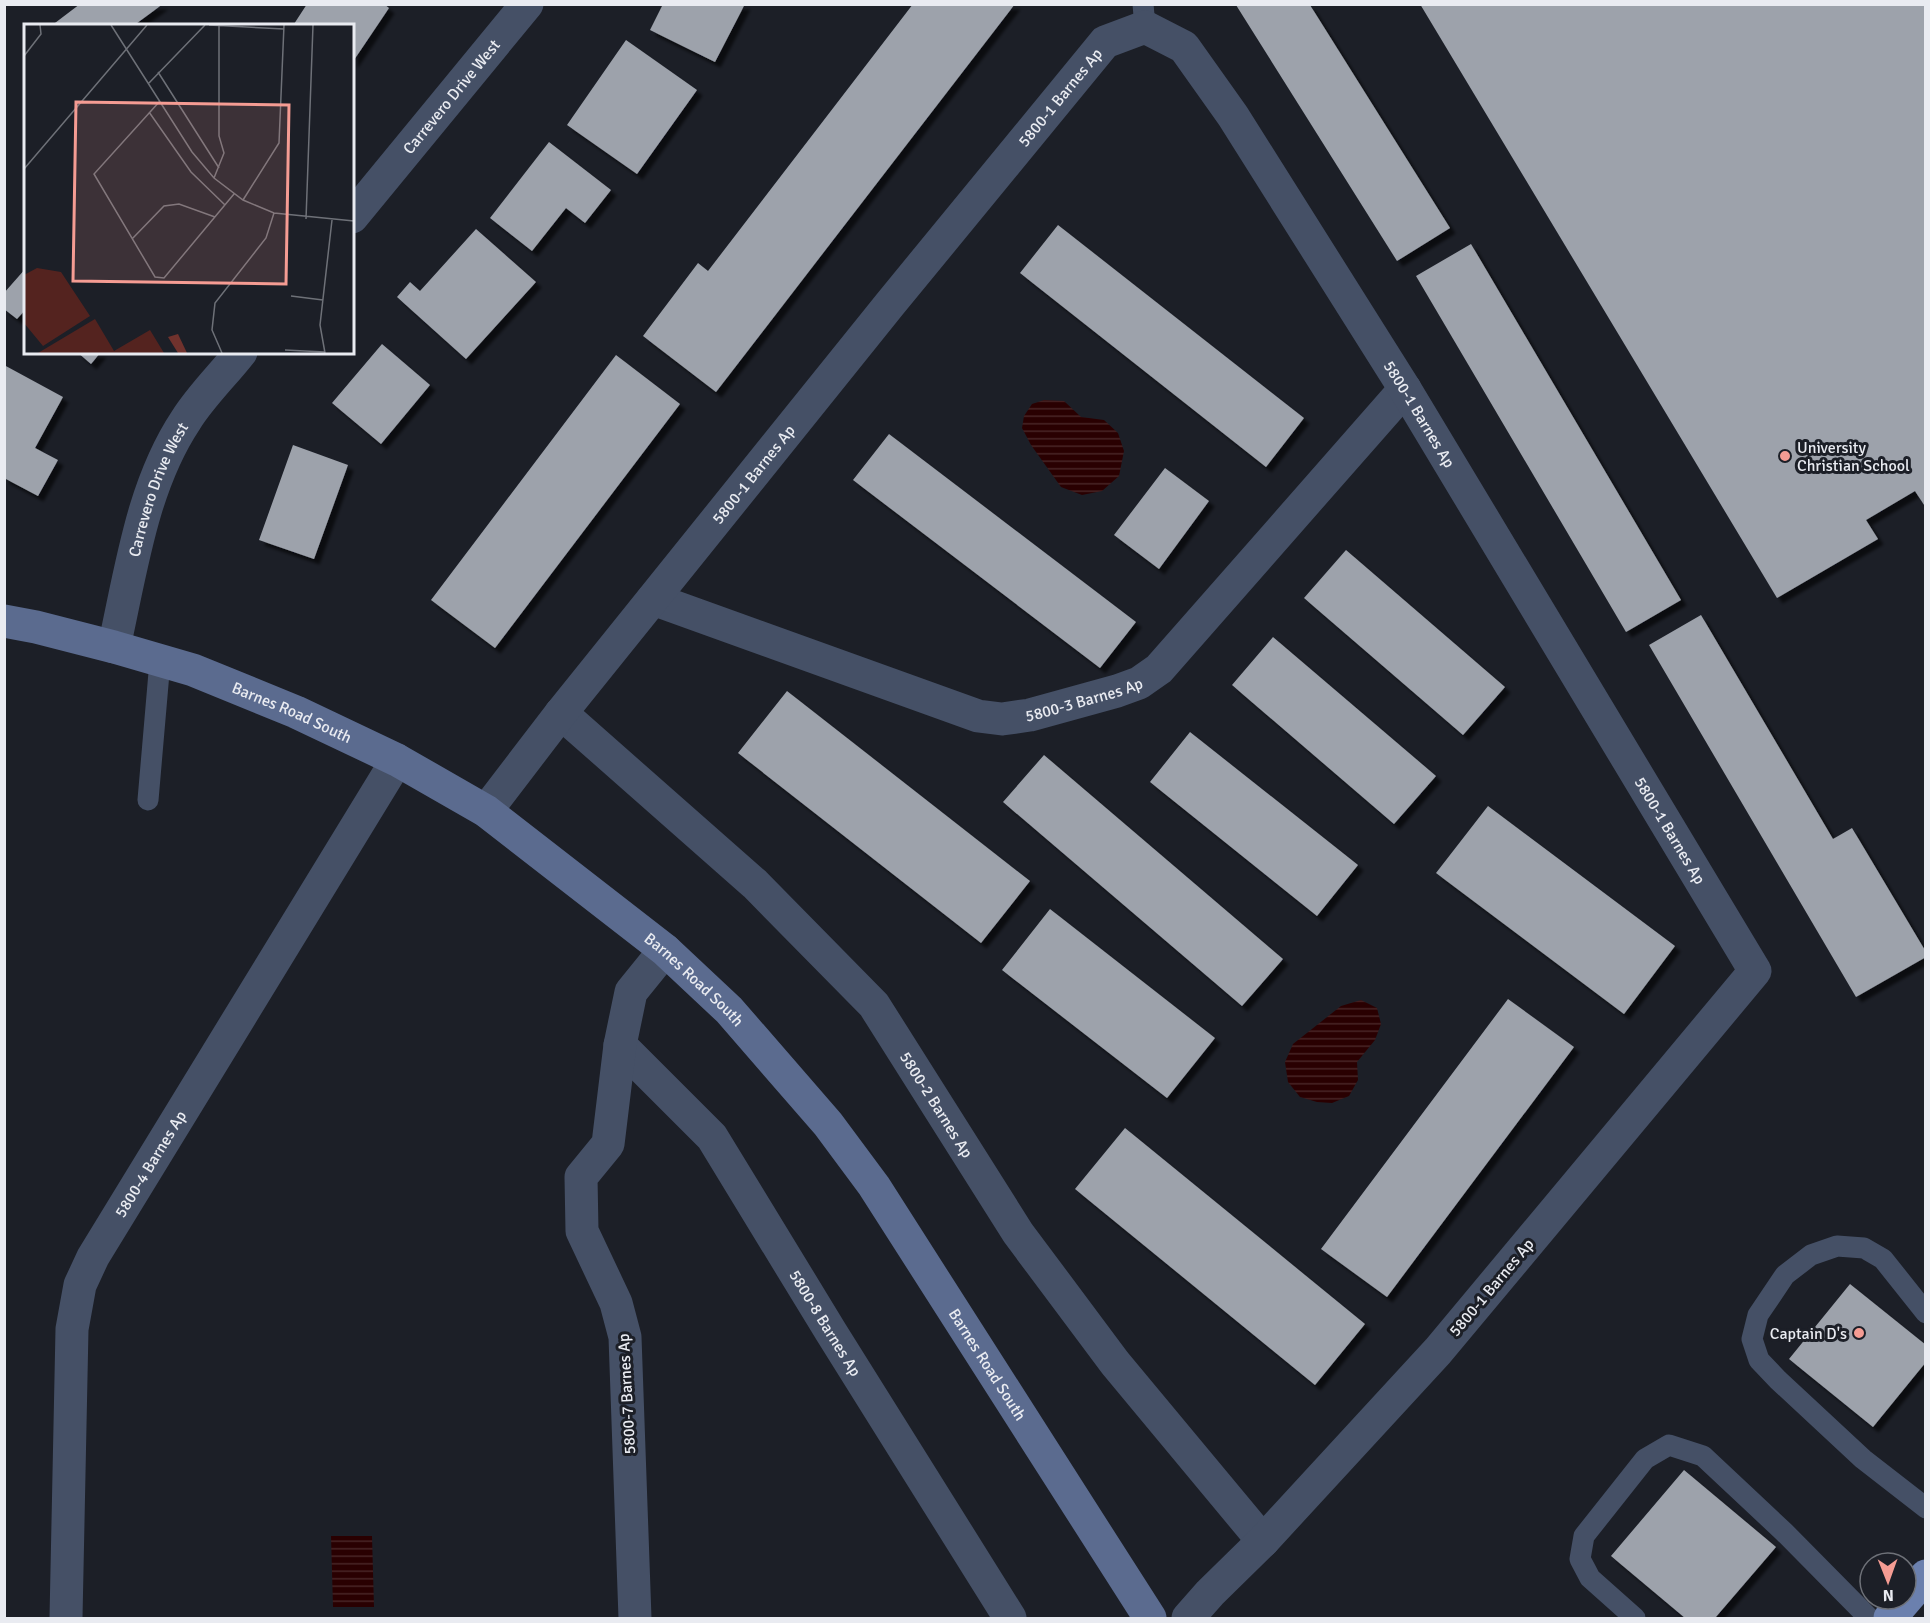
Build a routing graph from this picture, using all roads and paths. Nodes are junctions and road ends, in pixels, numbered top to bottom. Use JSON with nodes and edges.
{"nodes":[{"id":1,"x":527,"y":4,"type":"edge"},
{"id":2,"x":1144,"y":16,"type":"edge"},
{"id":3,"x":354,"y":215,"type":"edge"},
{"id":4,"x":239,"y":354,"type":"edge"},
{"id":5,"x":1405,"y":389,"type":"junction"},
{"id":6,"x":654,"y":599,"type":"junction"},
{"id":7,"x":4,"y":621,"type":"edge"},
{"id":8,"x":114,"y":647,"type":"junction"},
{"id":9,"x":160,"y":661,"type":"junction"},
{"id":10,"x":561,"y":713,"type":"junction"},
{"id":11,"x":397,"y":760,"type":"junction"},
{"id":12,"x":148,"y":800,"type":"dead end"},
{"id":13,"x":486,"y":811,"type":"junction"},
{"id":14,"x":665,"y":950,"type":"junction"},
{"id":15,"x":620,"y":1045,"type":"junction"},
{"id":16,"x":1926,"y":1313,"type":"edge"},
{"id":17,"x":1926,"y":1508,"type":"edge"},
{"id":18,"x":1263,"y":1541,"type":"junction"},
{"id":19,"x":1926,"y":1576,"type":"edge"},
{"id":20,"x":66,"y":1618,"type":"edge"},
{"id":21,"x":635,"y":1618,"type":"edge"},
{"id":22,"x":1010,"y":1618,"type":"edge"},
{"id":23,"x":1150,"y":1618,"type":"edge"},
{"id":24,"x":1188,"y":1618,"type":"edge"},
{"id":25,"x":1635,"y":1618,"type":"edge"},
{"id":26,"x":1869,"y":1618,"type":"edge"},
{"id":27,"x":1890,"y":1618,"type":"edge"}],
"edges":[{"from":1,"to":3,"type":"street","name":"Carrevero Drive West"},
{"from":2,"to":5,"type":"street","name":"5800-1 Barnes Ap"},
{"from":2,"to":6,"type":"street","name":"5800-1 Barnes Ap"},
{"from":4,"to":8,"type":"street","name":"Carrevero Drive West"},
{"from":5,"to":6,"type":"street","name":"5800-3 Barnes Ap"},
{"from":5,"to":18,"type":"street","name":"5800-1 Barnes Ap"},
{"from":6,"to":10,"type":"street","name":"5800-1 Barnes Ap"},
{"from":7,"to":8,"type":"street","name":"Barnes Road South"},
{"from":8,"to":9,"type":"street","name":"Barnes Road South"},
{"from":9,"to":11,"type":"street","name":"Barnes Road South"},
{"from":9,"to":12,"type":"lane"},
{"from":10,"to":13,"type":"street","name":"5800-1 Barnes Ap"},
{"from":10,"to":18,"type":"street","name":"5800-2 Barnes Ap"},
{"from":11,"to":13,"type":"street","name":"Barnes Road South"},
{"from":11,"to":20,"type":"street","name":"5800-4 Barnes Ap"},
{"from":13,"to":14,"type":"street","name":"Barnes Road South"},
{"from":14,"to":15,"type":"street","name":"5800-7 Barnes Ap"},
{"from":14,"to":23,"type":"street","name":"Barnes Road South"},
{"from":15,"to":21,"type":"street","name":"5800-7 Barnes Ap"},
{"from":15,"to":22,"type":"street","name":"5800-8 Barnes Ap"},
{"from":16,"to":17,"type":"lane"},
{"from":18,"to":24,"type":"street","name":"5800-1 Barnes Ap"},
{"from":19,"to":27,"type":"main road"},
{"from":25,"to":26,"type":"lane"}]}
